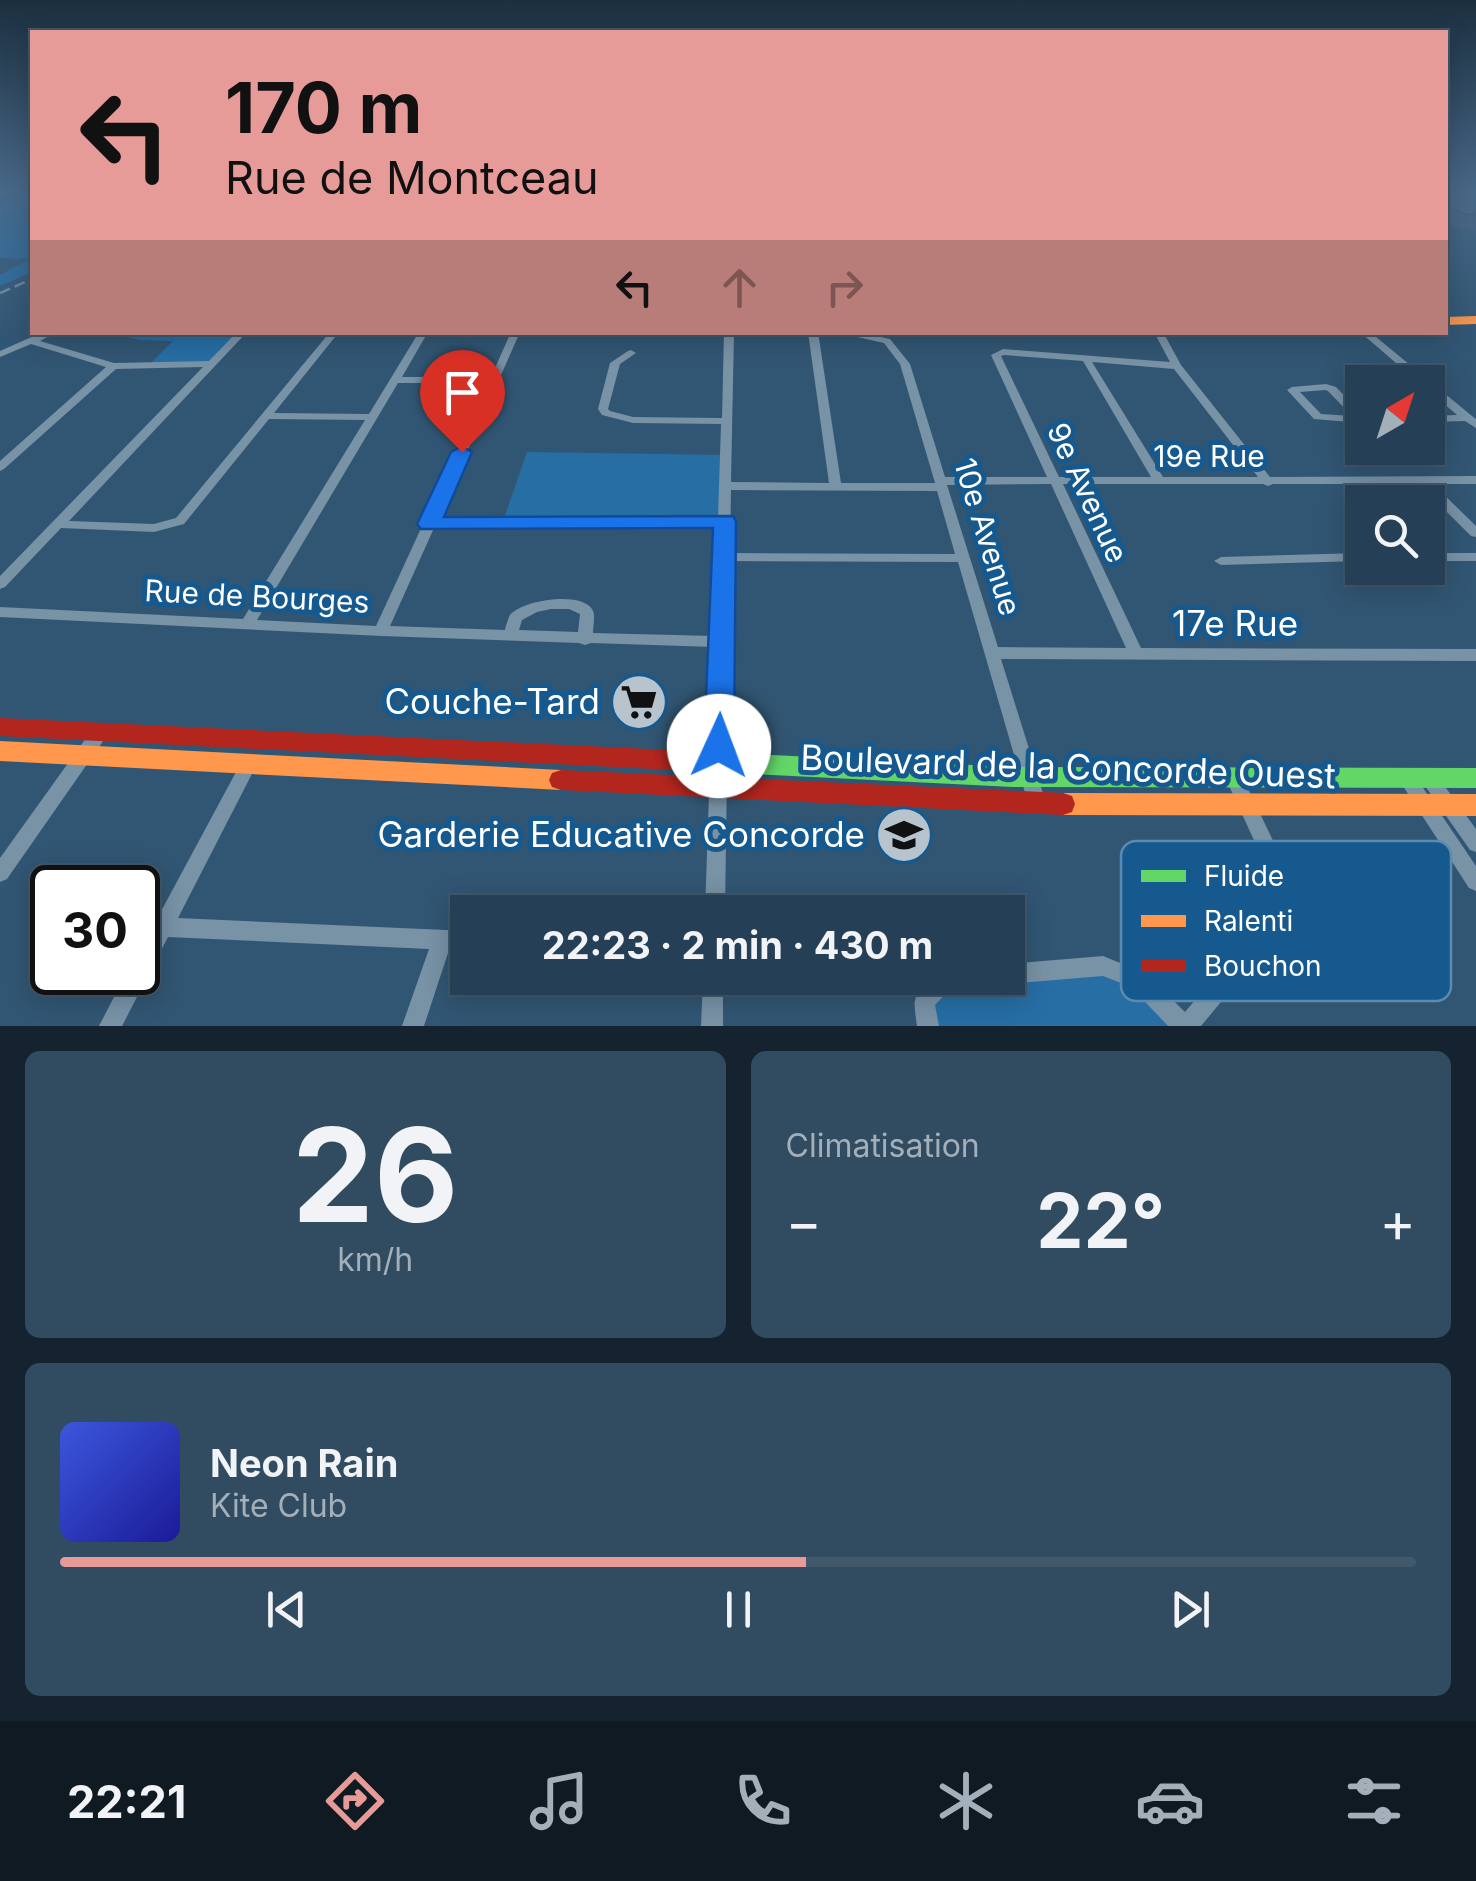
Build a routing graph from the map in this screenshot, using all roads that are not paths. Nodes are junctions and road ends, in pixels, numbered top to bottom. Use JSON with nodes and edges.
{"nodes":[{"id":1,"x":1476,"y":320,"type":"edge"},
{"id":2,"x":1448,"y":321,"type":"edge"},
{"id":3,"x":1476,"y":329,"type":"edge"},
{"id":4,"x":1448,"y":330,"type":"edge"},
{"id":5,"x":45,"y":335,"type":"edge"},
{"id":6,"x":240,"y":335,"type":"edge"},
{"id":7,"x":332,"y":335,"type":"edge"},
{"id":8,"x":422,"y":335,"type":"edge"},
{"id":9,"x":515,"y":335,"type":"edge"},
{"id":10,"x":729,"y":335,"type":"edge"},
{"id":11,"x":814,"y":335,"type":"edge"},
{"id":12,"x":852,"y":335,"type":"edge"},
{"id":13,"x":1159,"y":335,"type":"edge"},
{"id":14,"x":1368,"y":335,"type":"edge"},
{"id":15,"x":31,"y":341,"type":"junction"},
{"id":16,"x":0,"y":344,"type":"edge"},
{"id":17,"x":14,"y":348,"type":"junction"},
{"id":18,"x":631,"y":353,"type":"dead end"},
{"id":19,"x":0,"y":354,"type":"edge"},
{"id":20,"x":1087,"y":362,"type":"junction"},
{"id":21,"x":213,"y":364,"type":"junction"},
{"id":22,"x":1403,"y":365,"type":"edge"},
{"id":23,"x":113,"y":366,"type":"junction"},
{"id":24,"x":1177,"y":366,"type":"junction"},
{"id":25,"x":395,"y":380,"type":"junction"},
{"id":26,"x":494,"y":380,"type":"junction"},
{"id":27,"x":1445,"y":400,"type":"edge"},
{"id":28,"x":266,"y":416,"type":"junction"},
{"id":29,"x":372,"y":417,"type":"junction"},
{"id":30,"x":1362,"y":420,"type":"edge"},
{"id":31,"x":1445,"y":420,"type":"edge"},
{"id":32,"x":727,"y":421,"type":"junction"},
{"id":33,"x":1472,"y":422,"type":"edge"},
{"id":34,"x":0,"y":466,"type":"edge"},
{"id":35,"x":1476,"y":480,"type":"edge"},
{"id":36,"x":1052,"y":482,"type":"junction"},
{"id":37,"x":1160,"y":482,"type":"junction"},
{"id":38,"x":1268,"y":482,"type":"junction"},
{"id":39,"x":1424,"y":482,"type":"junction"},
{"id":40,"x":942,"y":484,"type":"junction"},
{"id":41,"x":726,"y":486,"type":"junction"},
{"id":42,"x":836,"y":487,"type":"junction"},
{"id":43,"x":724,"y":521,"type":"junction"},
{"id":44,"x":57,"y":524,"type":"junction"},
{"id":45,"x":429,"y":524,"type":"junction"},
{"id":46,"x":1476,"y":534,"type":"edge"},
{"id":47,"x":724,"y":557,"type":"junction"},
{"id":48,"x":1345,"y":557,"type":"edge"},
{"id":49,"x":1445,"y":557,"type":"edge"},
{"id":50,"x":1476,"y":557,"type":"edge"},
{"id":51,"x":964,"y":558,"type":"junction"},
{"id":52,"x":1221,"y":560,"type":"dead end"},
{"id":53,"x":0,"y":584,"type":"edge"},
{"id":54,"x":0,"y":612,"type":"edge"},
{"id":55,"x":248,"y":621,"type":"junction"},
{"id":56,"x":381,"y":631,"type":"junction"},
{"id":57,"x":510,"y":636,"type":"junction"},
{"id":58,"x":585,"y":640,"type":"junction"},
{"id":59,"x":722,"y":642,"type":"junction"},
{"id":60,"x":994,"y":653,"type":"junction"},
{"id":61,"x":1136,"y":654,"type":"junction"},
{"id":62,"x":1476,"y":655,"type":"edge"},
{"id":63,"x":0,"y":727,"type":"edge"},
{"id":64,"x":100,"y":732,"type":"junction"},
{"id":65,"x":0,"y":752,"type":"edge"},
{"id":66,"x":84,"y":756,"type":"junction"},
{"id":67,"x":717,"y":763,"type":"junction"},
{"id":68,"x":249,"y":764,"type":"junction"},
{"id":69,"x":1030,"y":777,"type":"junction"},
{"id":70,"x":1234,"y":777,"type":"junction"},
{"id":71,"x":1407,"y":778,"type":"junction"},
{"id":72,"x":1429,"y":778,"type":"junction"},
{"id":73,"x":1476,"y":778,"type":"edge"},
{"id":74,"x":716,"y":788,"type":"junction"},
{"id":75,"x":1038,"y":804,"type":"junction"},
{"id":76,"x":1476,"y":805,"type":"edge"},
{"id":77,"x":1249,"y":806,"type":"junction"},
{"id":78,"x":1426,"y":806,"type":"junction"},
{"id":79,"x":1449,"y":806,"type":"junction"},
{"id":80,"x":1265,"y":841,"type":"edge"},
{"id":81,"x":1449,"y":841,"type":"edge"},
{"id":82,"x":1451,"y":844,"type":"edge"},
{"id":83,"x":1476,"y":844,"type":"edge"},
{"id":84,"x":0,"y":873,"type":"edge"},
{"id":85,"x":1476,"y":882,"type":"edge"},
{"id":86,"x":715,"y":895,"type":"edge"},
{"id":87,"x":162,"y":927,"type":"junction"},
{"id":88,"x":442,"y":940,"type":"junction"},
{"id":89,"x":450,"y":940,"type":"edge"},
{"id":90,"x":1025,"y":973,"type":"edge"},
{"id":91,"x":1121,"y":973,"type":"edge"},
{"id":92,"x":713,"y":995,"type":"edge"},
{"id":93,"x":929,"y":995,"type":"edge"},
{"id":94,"x":1159,"y":1001,"type":"edge"},
{"id":95,"x":1206,"y":1001,"type":"edge"},
{"id":96,"x":110,"y":1026,"type":"edge"},
{"id":97,"x":412,"y":1026,"type":"edge"},
{"id":98,"x":712,"y":1026,"type":"edge"},
{"id":99,"x":928,"y":1026,"type":"edge"},
{"id":100,"x":1185,"y":1026,"type":"edge"}],
"edges":[{"from":1,"to":2,"type":"street"},
{"from":3,"to":4,"type":"street"},
{"from":5,"to":15,"type":"street"},
{"from":6,"to":21,"type":"street"},
{"from":7,"to":28,"type":"street"},
{"from":8,"to":25,"type":"street"},
{"from":9,"to":26,"type":"street"},
{"from":10,"to":32,"type":"street"},
{"from":11,"to":42,"type":"street"},
{"from":12,"to":40,"type":"street","name":"10e Avenue"},
{"from":13,"to":24,"type":"street"},
{"from":14,"to":22,"type":"street"},
{"from":15,"to":17,"type":"street"},
{"from":15,"to":23,"type":"street"},
{"from":16,"to":17,"type":"street"},
{"from":17,"to":19,"type":"street"},
{"from":18,"to":32,"type":"street"},
{"from":20,"to":24,"type":"street"},
{"from":20,"to":36,"type":"street","name":"9e Avenue"},
{"from":20,"to":37,"type":"street"},
{"from":21,"to":23,"type":"street"},
{"from":21,"to":44,"type":"street"},
{"from":23,"to":34,"type":"street"},
{"from":24,"to":38,"type":"street"},
{"from":25,"to":26,"type":"street"},
{"from":25,"to":29,"type":"street"},
{"from":26,"to":45,"type":"street"},
{"from":27,"to":33,"type":"street"},
{"from":28,"to":29,"type":"street"},
{"from":28,"to":44,"type":"street"},
{"from":29,"to":55,"type":"street"},
{"from":30,"to":30,"type":"street"},
{"from":31,"to":33,"type":"street"},
{"from":32,"to":41,"type":"street"},
{"from":35,"to":39,"type":"street","name":"19e Rue"},
{"from":36,"to":37,"type":"street","name":"19e Rue"},
{"from":36,"to":40,"type":"street","name":"19e Rue"},
{"from":36,"to":61,"type":"street","name":"9e Avenue"},
{"from":37,"to":38,"type":"street","name":"19e Rue"},
{"from":38,"to":39,"type":"street","name":"19e Rue"},
{"from":39,"to":46,"type":"street"},
{"from":40,"to":42,"type":"street","name":"19e Rue"},
{"from":40,"to":51,"type":"street","name":"10e Avenue"},
{"from":41,"to":42,"type":"street","name":"19e Rue"},
{"from":41,"to":43,"type":"street"},
{"from":43,"to":45,"type":"street"},
{"from":43,"to":47,"type":"street"},
{"from":44,"to":53,"type":"street"},
{"from":45,"to":56,"type":"street"},
{"from":47,"to":51,"type":"street"},
{"from":47,"to":59,"type":"street"},
{"from":48,"to":52,"type":"street"},
{"from":49,"to":50,"type":"street"},
{"from":51,"to":60,"type":"street","name":"10e Avenue"},
{"from":54,"to":55,"type":"street","name":"Rue de Bourges"},
{"from":55,"to":56,"type":"street","name":"Rue de Bourges"},
{"from":56,"to":57,"type":"street","name":"Rue de Bourges"},
{"from":57,"to":58,"type":"street","name":"Rue de Bourges"},
{"from":57,"to":58,"type":"street"},
{"from":58,"to":59,"type":"street","name":"Rue de Bourges"},
{"from":59,"to":67,"type":"street"},
{"from":60,"to":61,"type":"street","name":"17e Rue"},
{"from":60,"to":69,"type":"street","name":"10e Avenue"},
{"from":61,"to":62,"type":"street","name":"17e Rue"},
{"from":63,"to":64,"type":"street","name":"Boulevard de la Concorde Ouest"},
{"from":64,"to":66,"type":"street"},
{"from":64,"to":67,"type":"street","name":"Boulevard de la Concorde Ouest"},
{"from":65,"to":66,"type":"street","name":"Boulevard de la Concorde Ouest"},
{"from":66,"to":68,"type":"street","name":"Boulevard de la Concorde Ouest"},
{"from":66,"to":84,"type":"street"},
{"from":67,"to":69,"type":"street","name":"Boulevard de la Concorde Ouest"},
{"from":67,"to":74,"type":"street"},
{"from":68,"to":74,"type":"street","name":"Boulevard de la Concorde Ouest"},
{"from":68,"to":87,"type":"street"},
{"from":69,"to":70,"type":"street","name":"Boulevard de la Concorde Ouest"},
{"from":69,"to":75,"type":"street","name":"10e Avenue"},
{"from":70,"to":71,"type":"street","name":"Boulevard de la Concorde Ouest"},
{"from":70,"to":77,"type":"street"},
{"from":71,"to":72,"type":"street","name":"Boulevard de la Concorde Ouest"},
{"from":71,"to":78,"type":"street"},
{"from":72,"to":73,"type":"street","name":"Boulevard de la Concorde Ouest"},
{"from":72,"to":79,"type":"street"},
{"from":74,"to":75,"type":"street","name":"Boulevard de la Concorde Ouest"},
{"from":74,"to":86,"type":"street"},
{"from":75,"to":77,"type":"street","name":"Boulevard de la Concorde Ouest"},
{"from":76,"to":79,"type":"street","name":"Boulevard de la Concorde Ouest"},
{"from":77,"to":78,"type":"street","name":"Boulevard de la Concorde Ouest"},
{"from":77,"to":80,"type":"street"},
{"from":78,"to":79,"type":"street","name":"Boulevard de la Concorde Ouest"},
{"from":78,"to":81,"type":"street"},
{"from":79,"to":83,"type":"street"},
{"from":82,"to":85,"type":"street"},
{"from":87,"to":88,"type":"street"},
{"from":87,"to":96,"type":"street"},
{"from":88,"to":89,"type":"street"},
{"from":88,"to":97,"type":"street"},
{"from":90,"to":91,"type":"street"},
{"from":92,"to":98,"type":"street"},
{"from":93,"to":99,"type":"street"},
{"from":94,"to":100,"type":"street"},
{"from":95,"to":100,"type":"street"}]}
